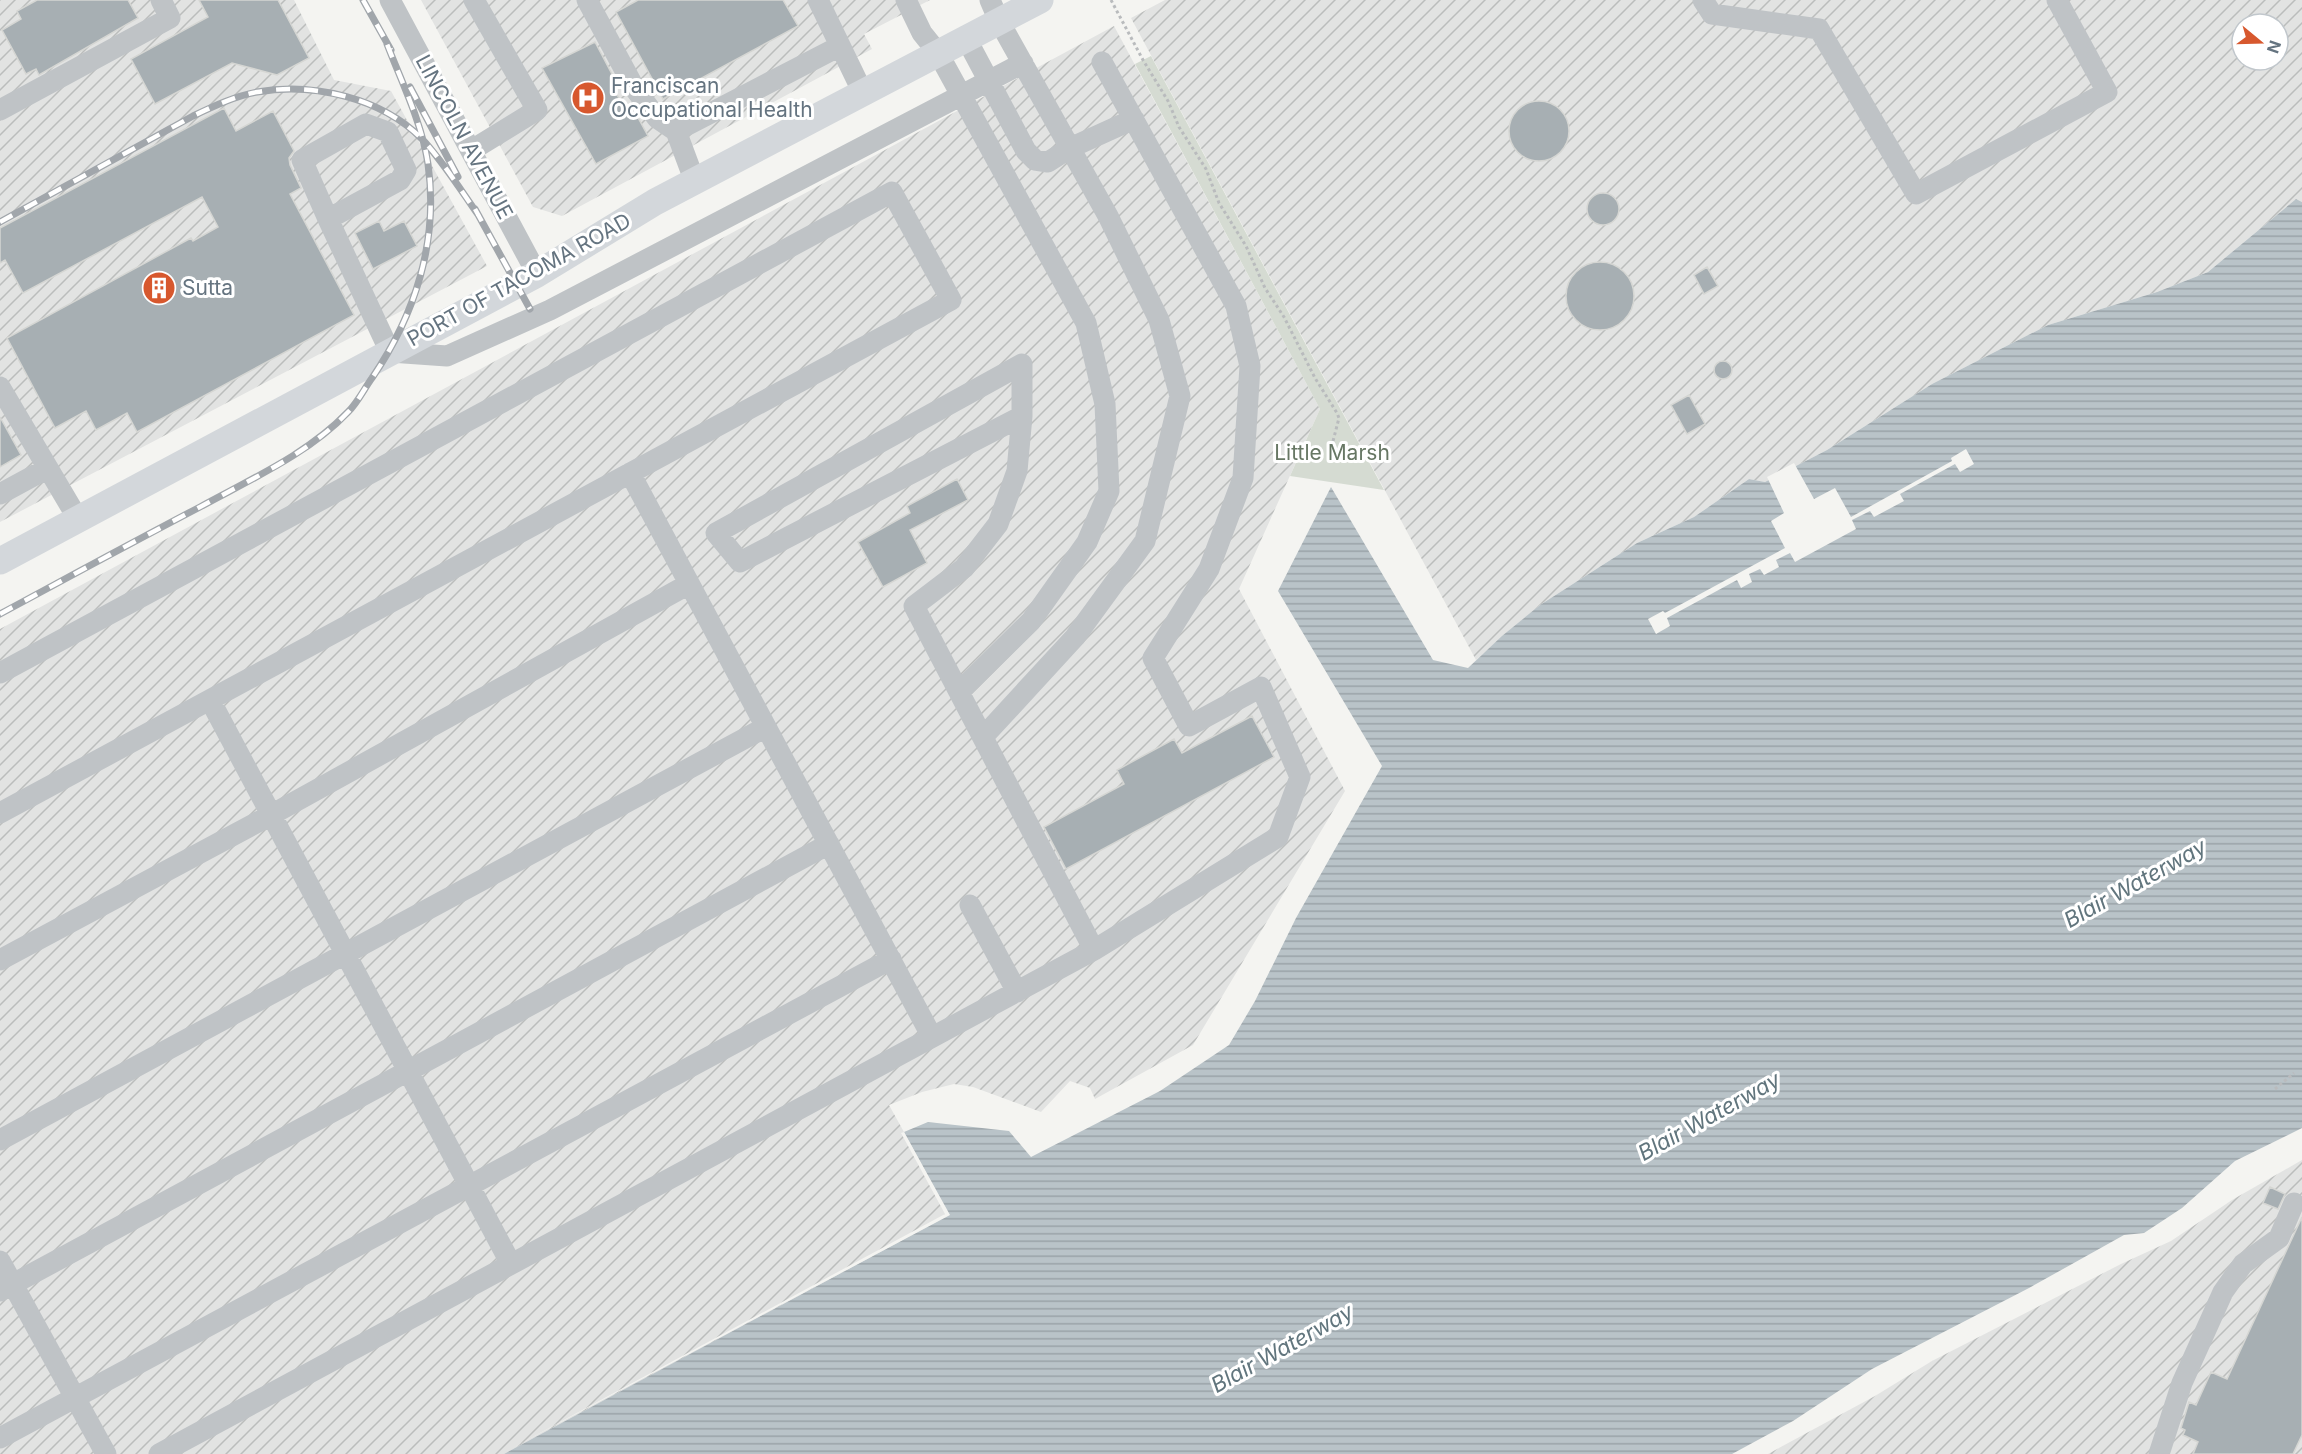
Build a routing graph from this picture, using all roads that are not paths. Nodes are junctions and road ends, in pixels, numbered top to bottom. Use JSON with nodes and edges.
{"nodes":[{"id":1,"x":161,"y":0,"type":"edge"},
{"id":2,"x":474,"y":0,"type":"edge"},
{"id":3,"x":587,"y":0,"type":"edge"},
{"id":4,"x":818,"y":0,"type":"edge"},
{"id":5,"x":906,"y":0,"type":"edge"},
{"id":6,"x":1040,"y":0,"type":"edge"},
{"id":7,"x":1703,"y":0,"type":"edge"},
{"id":8,"x":2057,"y":0,"type":"edge"},
{"id":9,"x":393,"y":1,"type":"edge"},
{"id":10,"x":994,"y":11,"type":"edge"},
{"id":11,"x":967,"y":40,"type":"junction"},
{"id":12,"x":840,"y":46,"type":"junction"},
{"id":13,"x":938,"y":54,"type":"junction"},
{"id":14,"x":1102,"y":62,"type":"dead end"},
{"id":15,"x":1023,"y":63,"type":"junction"},
{"id":16,"x":989,"y":82,"type":"junction"},
{"id":17,"x":863,"y":93,"type":"junction"},
{"id":18,"x":960,"y":97,"type":"junction"},
{"id":19,"x":0,"y":110,"type":"edge"},
{"id":20,"x":1134,"y":118,"type":"junction"},
{"id":21,"x":676,"y":131,"type":"junction"},
{"id":22,"x":1070,"y":148,"type":"junction"},
{"id":23,"x":472,"y":150,"type":"junction"},
{"id":24,"x":695,"y":182,"type":"junction"},
{"id":25,"x":328,"y":219,"type":"junction"},
{"id":26,"x":537,"y":274,"type":"junction"},
{"id":27,"x":390,"y":352,"type":"junction"},
{"id":28,"x":0,"y":387,"type":"edge"},
{"id":29,"x":1022,"y":416,"type":"junction"},
{"id":30,"x":48,"y":468,"type":"junction"},
{"id":31,"x":630,"y":473,"type":"junction"},
{"id":32,"x":0,"y":494,"type":"edge"},
{"id":33,"x":78,"y":519,"type":"junction"},
{"id":34,"x":0,"y":561,"type":"edge"},
{"id":35,"x":689,"y":584,"type":"junction"},
{"id":36,"x":0,"y":673,"type":"edge"},
{"id":37,"x":959,"y":692,"type":"junction"},
{"id":38,"x":210,"y":700,"type":"junction"},
{"id":39,"x":766,"y":727,"type":"junction"},
{"id":40,"x":983,"y":737,"type":"junction"},
{"id":41,"x":0,"y":813,"type":"edge"},
{"id":42,"x":271,"y":815,"type":"junction"},
{"id":43,"x":829,"y":844,"type":"junction"},
{"id":44,"x":970,"y":905,"type":"dead end"},
{"id":45,"x":1094,"y":950,"type":"junction"},
{"id":46,"x":345,"y":954,"type":"junction"},
{"id":47,"x":891,"y":959,"type":"junction"},
{"id":48,"x":0,"y":960,"type":"edge"},
{"id":49,"x":1017,"y":992,"type":"junction"},
{"id":50,"x":932,"y":1037,"type":"junction"},
{"id":51,"x":408,"y":1071,"type":"junction"},
{"id":52,"x":0,"y":1140,"type":"edge"},
{"id":53,"x":469,"y":1186,"type":"junction"},
{"id":54,"x":2298,"y":1196,"type":"edge"},
{"id":55,"x":0,"y":1261,"type":"edge"},
{"id":56,"x":511,"y":1264,"type":"junction"},
{"id":57,"x":6,"y":1287,"type":"edge"},
{"id":58,"x":75,"y":1398,"type":"junction"},
{"id":59,"x":0,"y":1438,"type":"edge"},
{"id":60,"x":106,"y":1454,"type":"edge"},
{"id":61,"x":159,"y":1454,"type":"edge"},
{"id":62,"x":2159,"y":1454,"type":"edge"}],
"edges":[{"from":1,"to":19,"type":"street"},
{"from":2,"to":23,"type":"street"},
{"from":3,"to":21,"type":"street"},
{"from":4,"to":12,"type":"street"},
{"from":5,"to":13,"type":"street"},
{"from":6,"to":10,"type":"main road","name":"PORT OF TACOMA ROAD"},
{"from":7,"to":8,"type":"street"},
{"from":9,"to":23,"type":"street","name":"LINCOLN AVENUE"},
{"from":10,"to":11,"type":"main road","name":"PORT OF TACOMA ROAD"},
{"from":10,"to":15,"type":"street"},
{"from":11,"to":13,"type":"main road","name":"PORT OF TACOMA ROAD"},
{"from":11,"to":16,"type":"street"},
{"from":12,"to":17,"type":"street"},
{"from":12,"to":21,"type":"street"},
{"from":13,"to":17,"type":"main road","name":"PORT OF TACOMA ROAD"},
{"from":13,"to":18,"type":"street"},
{"from":14,"to":20,"type":"street"},
{"from":15,"to":16,"type":"street"},
{"from":15,"to":22,"type":"street"},
{"from":16,"to":18,"type":"street"},
{"from":16,"to":22,"type":"street"},
{"from":17,"to":24,"type":"main road","name":"PORT OF TACOMA ROAD"},
{"from":18,"to":27,"type":"street"},
{"from":18,"to":37,"type":"street"},
{"from":20,"to":22,"type":"street"},
{"from":20,"to":45,"type":"street"},
{"from":21,"to":24,"type":"street"},
{"from":22,"to":40,"type":"street"},
{"from":23,"to":26,"type":"street","name":"LINCOLN AVENUE"},
{"from":24,"to":26,"type":"main road","name":"PORT OF TACOMA ROAD"},
{"from":25,"to":25,"type":"street"},
{"from":25,"to":27,"type":"street"},
{"from":26,"to":27,"type":"main road","name":"PORT OF TACOMA ROAD"},
{"from":27,"to":33,"type":"main road","name":"PORT OF TACOMA ROAD"},
{"from":28,"to":30,"type":"street"},
{"from":29,"to":29,"type":"street"},
{"from":29,"to":37,"type":"street"},
{"from":30,"to":32,"type":"street"},
{"from":30,"to":33,"type":"street"},
{"from":31,"to":35,"type":"street"},
{"from":31,"to":36,"type":"street"},
{"from":31,"to":38,"type":"street"},
{"from":33,"to":34,"type":"main road","name":"PORT OF TACOMA ROAD"},
{"from":35,"to":39,"type":"street"},
{"from":35,"to":42,"type":"street"},
{"from":37,"to":40,"type":"street"},
{"from":38,"to":41,"type":"street"},
{"from":38,"to":42,"type":"street"},
{"from":39,"to":43,"type":"street"},
{"from":39,"to":46,"type":"street"},
{"from":40,"to":45,"type":"street"},
{"from":42,"to":46,"type":"street"},
{"from":42,"to":48,"type":"street"},
{"from":43,"to":47,"type":"street"},
{"from":43,"to":51,"type":"street"},
{"from":44,"to":49,"type":"street"},
{"from":45,"to":49,"type":"street"},
{"from":46,"to":51,"type":"street"},
{"from":46,"to":52,"type":"street"},
{"from":47,"to":50,"type":"street"},
{"from":47,"to":53,"type":"street"},
{"from":49,"to":50,"type":"street"},
{"from":50,"to":56,"type":"street"},
{"from":51,"to":53,"type":"street"},
{"from":51,"to":57,"type":"street"},
{"from":53,"to":56,"type":"street"},
{"from":53,"to":58,"type":"street"},
{"from":54,"to":62,"type":"street"},
{"from":55,"to":57,"type":"street"},
{"from":56,"to":61,"type":"street"},
{"from":57,"to":58,"type":"street"},
{"from":58,"to":59,"type":"street"},
{"from":58,"to":60,"type":"street"}]}
